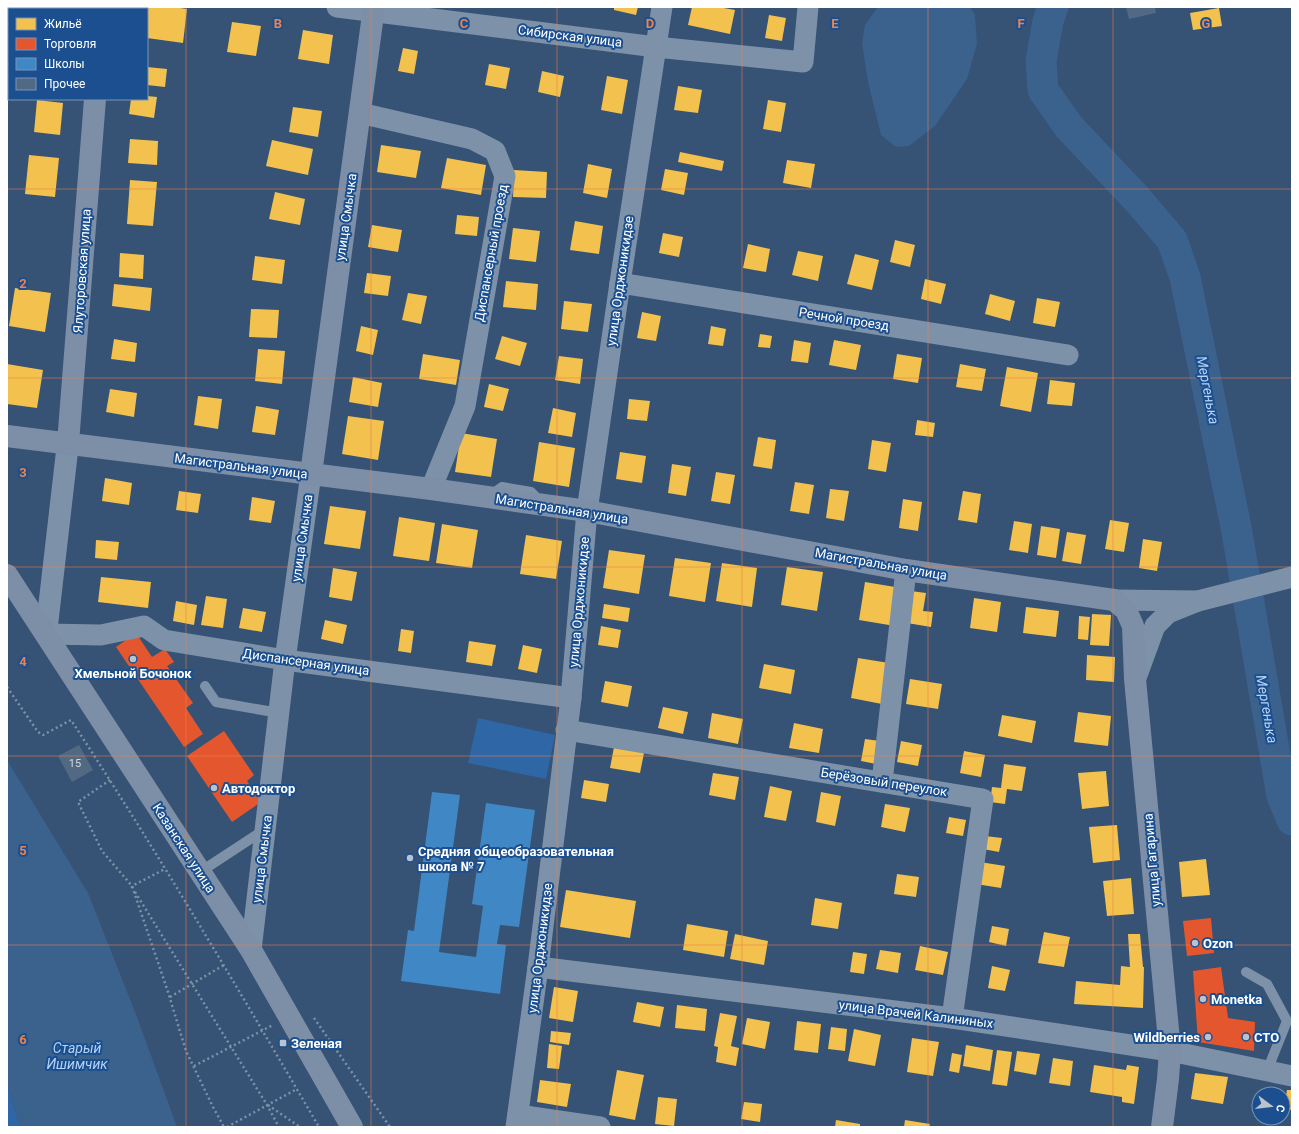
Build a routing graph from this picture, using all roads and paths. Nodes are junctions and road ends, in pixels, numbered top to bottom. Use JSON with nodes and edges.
{"nodes":[{"id":1,"x":337,"y":7,"type":"edge"},
{"id":2,"x":662,"y":7,"type":"edge"},
{"id":3,"x":808,"y":7,"type":"edge"},
{"id":4,"x":373,"y":10,"type":"edge"},
{"id":5,"x":656,"y":47,"type":"junction"},
{"id":6,"x":95,"y":100,"type":"edge"},
{"id":7,"x":360,"y":113,"type":"junction"},
{"id":8,"x":620,"y":283,"type":"junction"},
{"id":9,"x":1068,"y":355,"type":"dead end"},
{"id":10,"x":7,"y":436,"type":"edge"},
{"id":11,"x":68,"y":444,"type":"junction"},
{"id":12,"x":311,"y":474,"type":"junction"},
{"id":13,"x":431,"y":489,"type":"junction"},
{"id":14,"x":587,"y":511,"type":"junction"},
{"id":15,"x":906,"y":570,"type":"junction"},
{"id":16,"x":7,"y":575,"type":"edge"},
{"id":17,"x":1292,"y":577,"type":"edge"},
{"id":18,"x":1114,"y":600,"type":"junction"},
{"id":19,"x":1198,"y":601,"type":"junction"},
{"id":20,"x":46,"y":634,"type":"junction"},
{"id":21,"x":285,"y":660,"type":"junction"},
{"id":22,"x":1135,"y":679,"type":"junction"},
{"id":23,"x":204,"y":686,"type":"dead end"},
{"id":24,"x":7,"y":687,"type":"edge"},
{"id":25,"x":571,"y":698,"type":"junction"},
{"id":26,"x":279,"y":713,"type":"junction"},
{"id":27,"x":566,"y":730,"type":"junction"},
{"id":28,"x":110,"y":780,"type":"junction"},
{"id":29,"x":882,"y":782,"type":"junction"},
{"id":30,"x":265,"y":830,"type":"junction"},
{"id":31,"x":165,"y":869,"type":"junction"},
{"id":32,"x":200,"y":872,"type":"junction"},
{"id":33,"x":132,"y":886,"type":"junction"},
{"id":34,"x":251,"y":950,"type":"junction"},
{"id":35,"x":224,"y":966,"type":"junction"},
{"id":36,"x":538,"y":968,"type":"junction"},
{"id":37,"x":1246,"y":972,"type":"dead end"},
{"id":38,"x":192,"y":984,"type":"junction"},
{"id":39,"x":170,"y":997,"type":"junction"},
{"id":40,"x":312,"y":1014,"type":"dead end"},
{"id":41,"x":952,"y":1018,"type":"junction"},
{"id":42,"x":262,"y":1030,"type":"junction"},
{"id":43,"x":231,"y":1047,"type":"junction"},
{"id":44,"x":1170,"y":1051,"type":"junction"},
{"id":45,"x":193,"y":1066,"type":"junction"},
{"id":46,"x":1267,"y":1070,"type":"junction"},
{"id":47,"x":1292,"y":1076,"type":"edge"},
{"id":48,"x":297,"y":1089,"type":"junction"},
{"id":49,"x":267,"y":1105,"type":"junction"},
{"id":50,"x":517,"y":1121,"type":"edge"},
{"id":51,"x":225,"y":1127,"type":"edge"},
{"id":52,"x":279,"y":1127,"type":"edge"},
{"id":53,"x":300,"y":1127,"type":"edge"},
{"id":54,"x":319,"y":1127,"type":"edge"},
{"id":55,"x":352,"y":1127,"type":"edge"},
{"id":56,"x":390,"y":1127,"type":"edge"},
{"id":57,"x":600,"y":1127,"type":"edge"},
{"id":58,"x":1162,"y":1127,"type":"edge"}],
"edges":[{"from":1,"to":4,"type":"street","name":"Сибирская улица"},
{"from":2,"to":5,"type":"street","name":"улица Орджоникидзе"},
{"from":3,"to":5,"type":"street","name":"Сибирская улица"},
{"from":4,"to":5,"type":"street","name":"Сибирская улица"},
{"from":4,"to":7,"type":"main road","name":"улица Смычка"},
{"from":5,"to":8,"type":"street","name":"улица Орджоникидзе"},
{"from":6,"to":11,"type":"main road","name":"Ялуторовская улица"},
{"from":7,"to":12,"type":"main road","name":"улица Смычка"},
{"from":7,"to":13,"type":"street","name":"Диспансерный проезд"},
{"from":8,"to":9,"type":"street","name":"Речной проезд"},
{"from":8,"to":14,"type":"street","name":"улица Орджоникидзе"},
{"from":10,"to":11,"type":"main road","name":"Магистральная улица"},
{"from":11,"to":12,"type":"main road","name":"Магистральная улица"},
{"from":11,"to":20,"type":"street"},
{"from":12,"to":13,"type":"main road","name":"Магистральная улица"},
{"from":12,"to":21,"type":"street","name":"улица Смычка"},
{"from":13,"to":14,"type":"main road","name":"Магистральная улица"},
{"from":14,"to":15,"type":"main road","name":"Магистральная улица"},
{"from":14,"to":25,"type":"street","name":"улица Орджоникидзе"},
{"from":15,"to":18,"type":"main road","name":"Магистральная улица"},
{"from":15,"to":29,"type":"street"},
{"from":16,"to":20,"type":"main road","name":"Казанская улица"},
{"from":17,"to":19,"type":"street"},
{"from":18,"to":19,"type":"street"},
{"from":18,"to":22,"type":"main road","name":"улица Гагарина"},
{"from":19,"to":22,"type":"street"},
{"from":20,"to":21,"type":"street","name":"Диспансерная улица"},
{"from":20,"to":32,"type":"main road","name":"Казанская улица"},
{"from":21,"to":25,"type":"street","name":"Диспансерная улица"},
{"from":21,"to":26,"type":"street","name":"улица Смычка"},
{"from":22,"to":44,"type":"main road","name":"улица Гагарина"},
{"from":23,"to":26,"type":"lane"},
{"from":24,"to":28,"type":"path"},
{"from":25,"to":27,"type":"street","name":"улица Орджоникидзе"},
{"from":26,"to":30,"type":"street","name":"улица Смычка"},
{"from":27,"to":29,"type":"street","name":"Берёзовый переулок"},
{"from":27,"to":36,"type":"street","name":"улица Орджоникидзе"},
{"from":28,"to":31,"type":"path"},
{"from":28,"to":33,"type":"path"},
{"from":29,"to":41,"type":"street","name":"Берёзовый переулок"},
{"from":30,"to":32,"type":"lane"},
{"from":30,"to":34,"type":"street","name":"улица Смычка"},
{"from":31,"to":33,"type":"path"},
{"from":31,"to":35,"type":"path"},
{"from":32,"to":34,"type":"main road","name":"Казанская улица"},
{"from":33,"to":38,"type":"path"},
{"from":33,"to":39,"type":"path"},
{"from":34,"to":55,"type":"main road","name":"Казанская улица"},
{"from":35,"to":38,"type":"path"},
{"from":35,"to":42,"type":"path"},
{"from":36,"to":41,"type":"street","name":"улица Врачей Калининых"},
{"from":36,"to":50,"type":"street","name":"улица Орджоникидзе"},
{"from":37,"to":46,"type":"lane"},
{"from":38,"to":39,"type":"path"},
{"from":38,"to":43,"type":"path"},
{"from":39,"to":45,"type":"path"},
{"from":40,"to":56,"type":"path"},
{"from":41,"to":44,"type":"street","name":"улица Врачей Калининых"},
{"from":42,"to":43,"type":"path"},
{"from":42,"to":48,"type":"path"},
{"from":43,"to":45,"type":"path"},
{"from":43,"to":49,"type":"path"},
{"from":44,"to":46,"type":"street","name":"улица Врачей Калининых"},
{"from":44,"to":58,"type":"main road","name":"улица Гагарина"},
{"from":45,"to":51,"type":"path"},
{"from":46,"to":47,"type":"street","name":"улица Врачей Калининых"},
{"from":48,"to":49,"type":"path"},
{"from":48,"to":54,"type":"path"},
{"from":49,"to":51,"type":"path"},
{"from":49,"to":52,"type":"path"},
{"from":49,"to":53,"type":"path"},
{"from":50,"to":57,"type":"street"}]}
